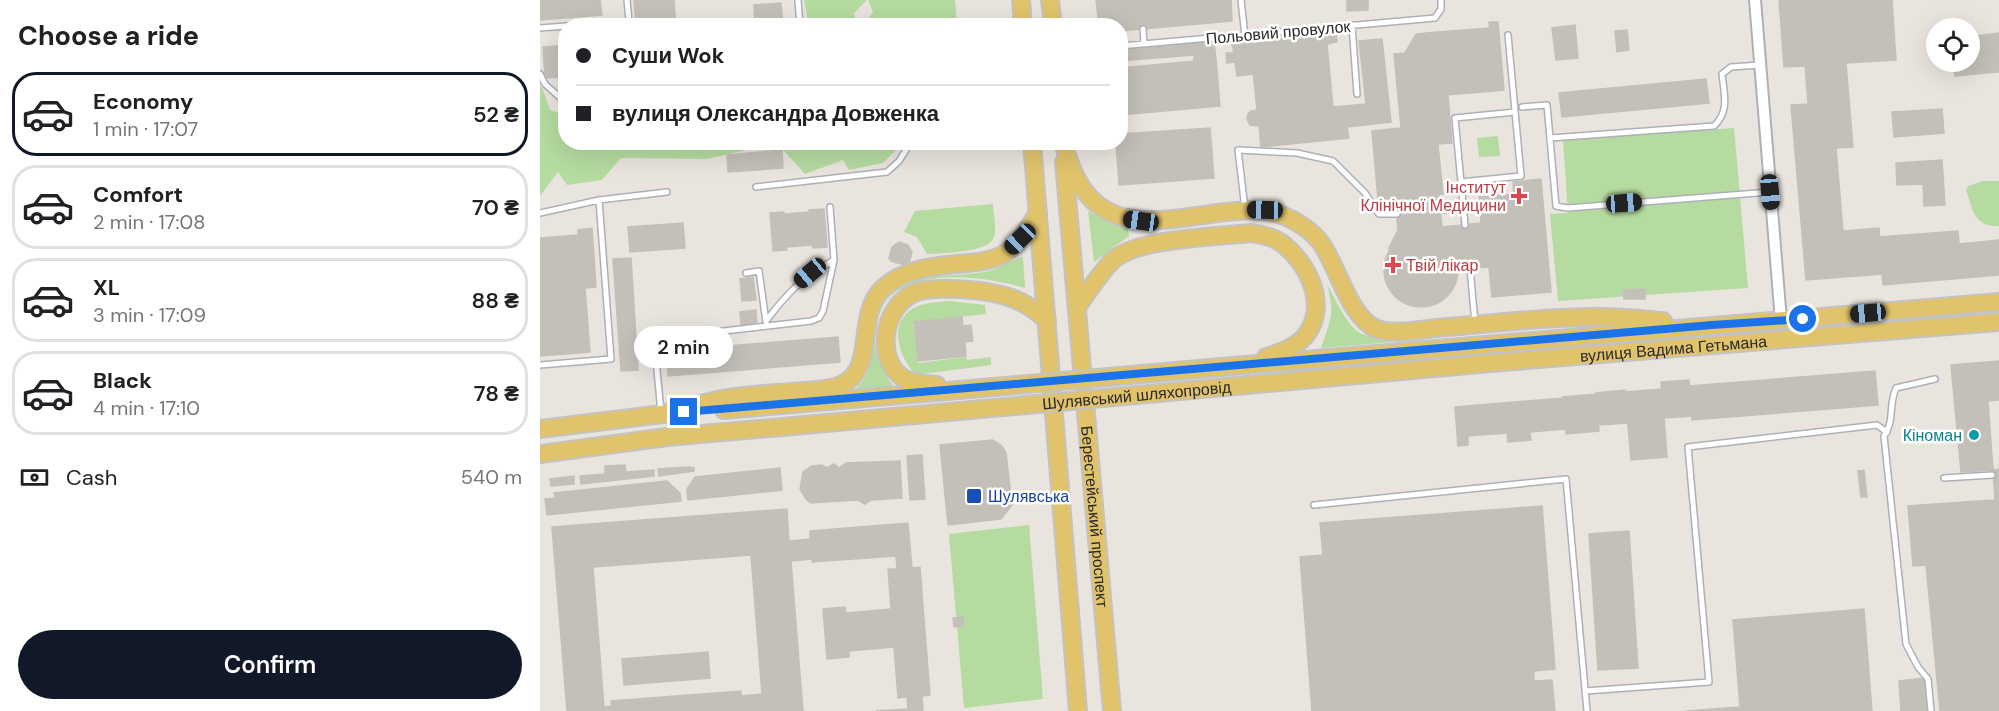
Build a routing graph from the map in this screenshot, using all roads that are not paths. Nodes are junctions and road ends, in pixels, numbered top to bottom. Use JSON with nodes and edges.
{"nodes":[{"id":1,"x":627,"y":0,"type":"edge"},
{"id":2,"x":798,"y":0,"type":"edge"},
{"id":3,"x":1021,"y":0,"type":"edge"},
{"id":4,"x":1050,"y":0,"type":"edge"},
{"id":5,"x":1241,"y":0,"type":"edge"},
{"id":6,"x":1441,"y":0,"type":"edge"},
{"id":7,"x":1755,"y":0,"type":"edge"},
{"id":8,"x":628,"y":18,"type":"edge"},
{"id":9,"x":799,"y":18,"type":"edge"},
{"id":10,"x":1022,"y":18,"type":"edge"},
{"id":11,"x":1052,"y":18,"type":"edge"},
{"id":12,"x":1352,"y":25,"type":"junction"},
{"id":13,"x":558,"y":27,"type":"edge"},
{"id":14,"x":540,"y":28,"type":"edge"},
{"id":15,"x":1143,"y":29,"type":"dead end"},
{"id":16,"x":1508,"y":35,"type":"dead end"},
{"id":17,"x":1245,"y":36,"type":"junction"},
{"id":18,"x":1144,"y":43,"type":"junction"},
{"id":19,"x":1128,"y":45,"type":"edge"},
{"id":20,"x":1760,"y":65,"type":"junction"},
{"id":21,"x":540,"y":74,"type":"edge"},
{"id":22,"x":1357,"y":93,"type":"dead end"},
{"id":23,"x":558,"y":96,"type":"edge"},
{"id":24,"x":1522,"y":107,"type":"dead end"},
{"id":25,"x":1515,"y":112,"type":"junction"},
{"id":26,"x":1550,"y":138,"type":"junction"},
{"id":27,"x":906,"y":150,"type":"edge"},
{"id":28,"x":1033,"y":150,"type":"edge"},
{"id":29,"x":1064,"y":150,"type":"edge"},
{"id":30,"x":1066,"y":150,"type":"edge"},
{"id":31,"x":1461,"y":182,"type":"junction"},
{"id":32,"x":756,"y":187,"type":"dead end"},
{"id":33,"x":667,"y":192,"type":"dead end"},
{"id":34,"x":1770,"y":192,"type":"junction"},
{"id":35,"x":599,"y":200,"type":"junction"},
{"id":36,"x":830,"y":207,"type":"dead end"},
{"id":37,"x":1464,"y":209,"type":"junction"},
{"id":38,"x":1245,"y":210,"type":"junction"},
{"id":39,"x":1440,"y":210,"type":"dead end"},
{"id":40,"x":540,"y":213,"type":"edge"},
{"id":41,"x":1038,"y":213,"type":"junction"},
{"id":42,"x":1397,"y":214,"type":"dead end"},
{"id":43,"x":1465,"y":225,"type":"dead end"},
{"id":44,"x":834,"y":261,"type":"junction"},
{"id":45,"x":1470,"y":268,"type":"dead end"},
{"id":46,"x":746,"y":273,"type":"dead end"},
{"id":47,"x":1999,"y":302,"type":"edge"},
{"id":48,"x":1077,"y":307,"type":"junction"},
{"id":49,"x":1047,"y":320,"type":"junction"},
{"id":50,"x":1781,"y":321,"type":"junction"},
{"id":51,"x":1999,"y":322,"type":"edge"},
{"id":52,"x":766,"y":323,"type":"junction"},
{"id":53,"x":1475,"y":325,"type":"junction"},
{"id":54,"x":1712,"y":325,"type":"junction"},
{"id":55,"x":1489,"y":345,"type":"joint"},
{"id":56,"x":1491,"y":363,"type":"joint"},
{"id":57,"x":540,"y":365,"type":"edge"},
{"id":58,"x":1233,"y":366,"type":"junction"},
{"id":59,"x":1935,"y":379,"type":"dead end"},
{"id":60,"x":971,"y":389,"type":"junction"},
{"id":61,"x":661,"y":414,"type":"junction"},
{"id":62,"x":540,"y":429,"type":"edge"},
{"id":63,"x":1887,"y":432,"type":"junction"},
{"id":64,"x":540,"y":454,"type":"edge"},
{"id":65,"x":1992,"y":475,"type":"dead end"},
{"id":66,"x":1944,"y":478,"type":"dead end"},
{"id":67,"x":1314,"y":505,"type":"dead end"},
{"id":68,"x":1585,"y":691,"type":"junction"},
{"id":69,"x":1077,"y":711,"type":"edge"},
{"id":70,"x":1112,"y":711,"type":"edge"},
{"id":71,"x":1587,"y":711,"type":"edge"},
{"id":72,"x":1931,"y":711,"type":"edge"}],
"edges":[{"from":1,"to":8,"type":"lane"},
{"from":2,"to":9,"type":"lane"},
{"from":3,"to":10,"type":"main road"},
{"from":4,"to":11,"type":"main road"},
{"from":5,"to":17,"type":"lane"},
{"from":6,"to":12,"type":"lane","name":"Польовий провулок"},
{"from":7,"to":20,"type":"street"},
{"from":12,"to":17,"type":"lane","name":"Польовий провулок"},
{"from":12,"to":22,"type":"lane"},
{"from":13,"to":14,"type":"lane"},
{"from":15,"to":18,"type":"lane"},
{"from":16,"to":25,"type":"lane"},
{"from":17,"to":18,"type":"lane","name":"Польовий провулок"},
{"from":18,"to":19,"type":"lane","name":"Польовий провулок"},
{"from":20,"to":26,"type":"lane"},
{"from":20,"to":34,"type":"street"},
{"from":21,"to":23,"type":"lane"},
{"from":24,"to":26,"type":"lane"},
{"from":25,"to":31,"type":"lane"},
{"from":25,"to":31,"type":"lane"},
{"from":26,"to":34,"type":"lane"},
{"from":27,"to":32,"type":"lane"},
{"from":28,"to":41,"type":"main road","name":"Берестейський проспект"},
{"from":29,"to":48,"type":"main road","name":"Берестейський проспект"},
{"from":30,"to":38,"type":"main road"},
{"from":31,"to":37,"type":"lane"},
{"from":33,"to":35,"type":"lane"},
{"from":34,"to":50,"type":"street"},
{"from":35,"to":40,"type":"lane"},
{"from":35,"to":57,"type":"lane"},
{"from":36,"to":44,"type":"lane"},
{"from":37,"to":39,"type":"lane"},
{"from":37,"to":43,"type":"lane"},
{"from":38,"to":42,"type":"lane"},
{"from":38,"to":53,"type":"main road"},
{"from":41,"to":49,"type":"main road","name":"Берестейський проспект"},
{"from":41,"to":61,"type":"main road"},
{"from":44,"to":52,"type":"lane"},
{"from":44,"to":52,"type":"lane"},
{"from":45,"to":53,"type":"lane"},
{"from":46,"to":52,"type":"lane"},
{"from":47,"to":50,"type":"main road","name":"вулиця Вадима Гетьмана"},
{"from":48,"to":58,"type":"main road"},
{"from":48,"to":70,"type":"main road","name":"Берестейський проспект"},
{"from":49,"to":60,"type":"main road"},
{"from":49,"to":69,"type":"main road","name":"Берестейський проспект"},
{"from":50,"to":54,"type":"main road","name":"вулиця Вадима Гетьмана"},
{"from":51,"to":56,"type":"main road","name":"вулиця Вадима Гетьмана"},
{"from":52,"to":61,"type":"lane"},
{"from":53,"to":54,"type":"main road"},
{"from":54,"to":55,"type":"main road","name":"вулиця Вадима Гетьмана"},
{"from":55,"to":58,"type":"main road","name":"Шулявський шляхопровід"},
{"from":56,"to":64,"type":"main road","name":"Шулявський шляхопровід","bridge":true},
{"from":58,"to":60,"type":"main road","name":"Шулявський шляхопровід","bridge":true},
{"from":59,"to":63,"type":"lane"},
{"from":60,"to":61,"type":"main road","name":"Шулявський шляхопровід"},
{"from":61,"to":62,"type":"main road"},
{"from":63,"to":68,"type":"lane"},
{"from":63,"to":72,"type":"lane"},
{"from":65,"to":66,"type":"lane"},
{"from":67,"to":68,"type":"lane"},
{"from":68,"to":71,"type":"lane"}]}
